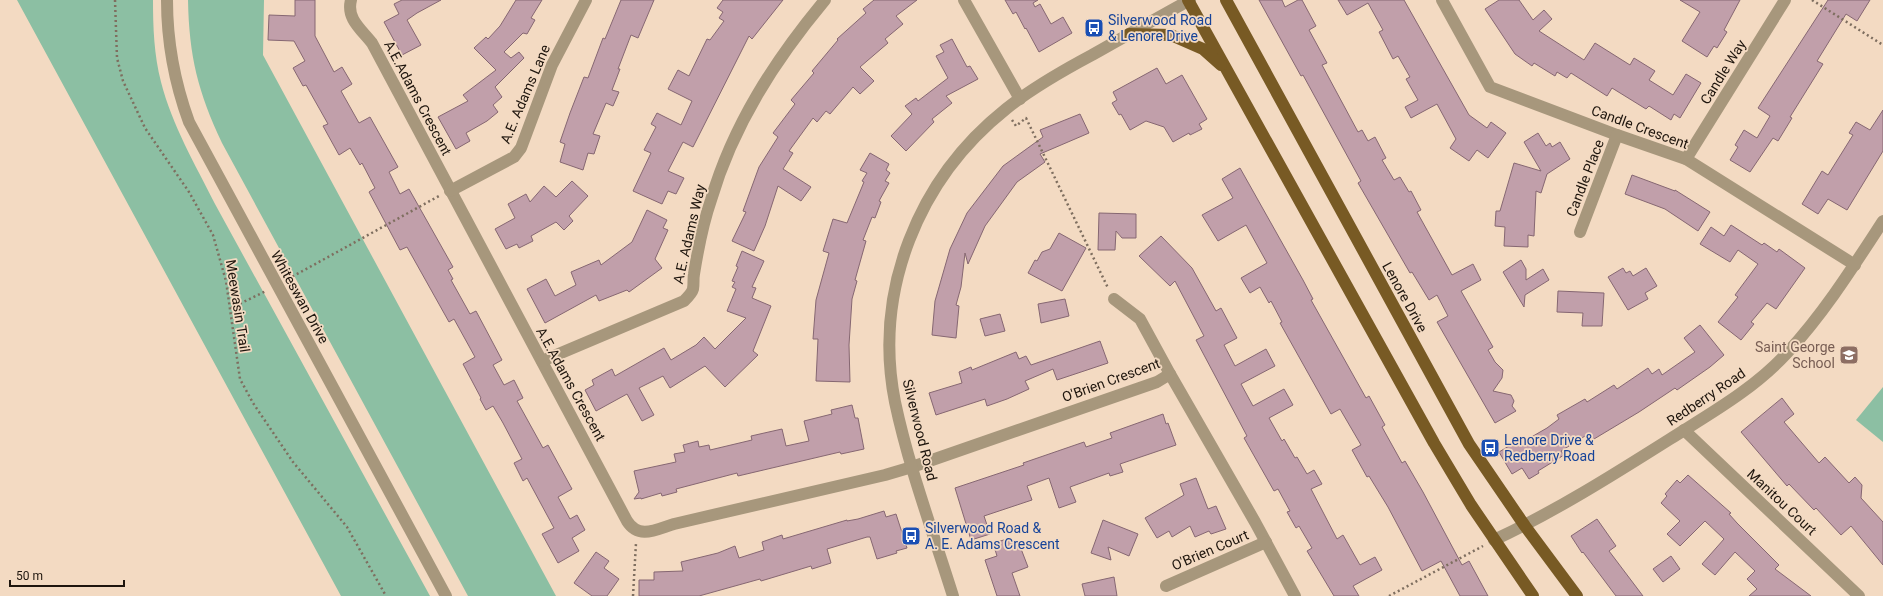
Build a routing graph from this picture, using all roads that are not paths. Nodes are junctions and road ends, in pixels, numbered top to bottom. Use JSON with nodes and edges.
{"nodes":[{"id":1,"x":167,"y":0,"type":"edge"},
{"id":2,"x":351,"y":0,"type":"edge"},
{"id":3,"x":586,"y":0,"type":"edge"},
{"id":4,"x":825,"y":0,"type":"edge"},
{"id":5,"x":964,"y":0,"type":"edge"},
{"id":6,"x":1189,"y":0,"type":"edge"},
{"id":7,"x":1226,"y":0,"type":"edge"},
{"id":8,"x":1442,"y":0,"type":"edge"},
{"id":9,"x":1785,"y":0,"type":"edge"},
{"id":10,"x":1129,"y":34,"type":"junction"},
{"id":11,"x":1228,"y":71,"type":"junction"},
{"id":12,"x":1020,"y":99,"type":"junction"},
{"id":13,"x":1617,"y":136,"type":"junction"},
{"id":14,"x":1686,"y":159,"type":"junction"},
{"id":15,"x":450,"y":191,"type":"junction"},
{"id":16,"x":1883,"y":222,"type":"edge"},
{"id":17,"x":1580,"y":232,"type":"dead end"},
{"id":18,"x":1855,"y":265,"type":"junction"},
{"id":19,"x":1114,"y":299,"type":"dead end"},
{"id":20,"x":542,"y":362,"type":"junction"},
{"id":21,"x":1170,"y":374,"type":"junction"},
{"id":22,"x":1684,"y":430,"type":"junction"},
{"id":23,"x":912,"y":467,"type":"junction"},
{"id":24,"x":1524,"y":526,"type":"junction"},
{"id":25,"x":1494,"y":540,"type":"junction"},
{"id":26,"x":1266,"y":542,"type":"junction"},
{"id":27,"x":1166,"y":586,"type":"dead end"},
{"id":28,"x":446,"y":596,"type":"edge"},
{"id":29,"x":953,"y":596,"type":"edge"},
{"id":30,"x":1295,"y":596,"type":"edge"},
{"id":31,"x":1533,"y":596,"type":"edge"},
{"id":32,"x":1577,"y":596,"type":"edge"},
{"id":33,"x":1859,"y":596,"type":"edge"}],
"edges":[{"from":1,"to":28,"type":"street","name":"Whiteswan Drive"},
{"from":2,"to":15,"type":"street","name":"A.E.Adams Crescent"},
{"from":3,"to":15,"type":"street","name":"A.E. Adams Lane"},
{"from":4,"to":20,"type":"street","name":"A.E. Adams Way"},
{"from":5,"to":12,"type":"street"},
{"from":6,"to":10,"type":"street","name":"Silverwood Road"},
{"from":6,"to":11,"type":"main road"},
{"from":7,"to":24,"type":"main road","name":"Lenore Drive"},
{"from":8,"to":13,"type":"street","name":"Candle Crescent"},
{"from":9,"to":14,"type":"street","name":"Candle Way"},
{"from":10,"to":11,"type":"main road"},
{"from":10,"to":12,"type":"street","name":"Silverwood Road"},
{"from":11,"to":25,"type":"main road"},
{"from":12,"to":23,"type":"street","name":"Silverwood Road"},
{"from":13,"to":14,"type":"street","name":"Candle Crescent"},
{"from":13,"to":17,"type":"street","name":"Candle Place"},
{"from":14,"to":18,"type":"street","name":"Candle Crescent"},
{"from":15,"to":20,"type":"street","name":"A.E.Adams Crescent"},
{"from":16,"to":18,"type":"street","name":"Redberry Road"},
{"from":18,"to":22,"type":"street","name":"Redberry Road"},
{"from":19,"to":21,"type":"street"},
{"from":20,"to":23,"type":"street","name":"A.E.Adams Crescent"},
{"from":21,"to":23,"type":"street","name":"O'Brien Crescent"},
{"from":21,"to":26,"type":"street","name":"O'Brien Crescent"},
{"from":22,"to":24,"type":"street","name":"Redberry Road"},
{"from":22,"to":33,"type":"street","name":"Manitou Court"},
{"from":23,"to":29,"type":"street","name":"Silverwood Road"},
{"from":24,"to":25,"type":"street","name":"Redberry Road"},
{"from":24,"to":32,"type":"main road","name":"Lenore Drive"},
{"from":25,"to":31,"type":"main road"},
{"from":26,"to":27,"type":"street","name":"O'Brien Court"},
{"from":26,"to":30,"type":"street","name":"O'Brien Crescent"}]}
